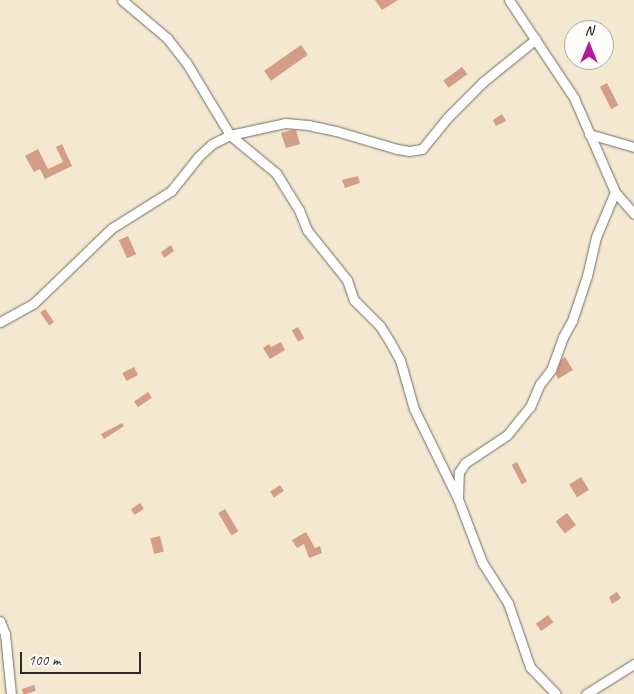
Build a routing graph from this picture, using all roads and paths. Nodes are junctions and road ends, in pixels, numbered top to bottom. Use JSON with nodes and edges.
{"nodes":[{"id":1,"x":122,"y":0,"type":"edge"},
{"id":2,"x":509,"y":0,"type":"edge"},
{"id":3,"x":536,"y":39,"type":"junction"},
{"id":4,"x":589,"y":134,"type":"junction"},
{"id":5,"x":230,"y":135,"type":"junction"},
{"id":6,"x":634,"y":147,"type":"edge"},
{"id":7,"x":615,"y":192,"type":"junction"},
{"id":8,"x":634,"y":214,"type":"edge"},
{"id":9,"x":0,"y":322,"type":"edge"},
{"id":10,"x":458,"y":499,"type":"junction"},
{"id":11,"x":0,"y":620,"type":"edge"},
{"id":12,"x":634,"y":664,"type":"edge"},
{"id":13,"x":11,"y":694,"type":"edge"},
{"id":14,"x":556,"y":694,"type":"edge"},
{"id":15,"x":586,"y":694,"type":"edge"}],
"edges":[{"from":1,"to":5,"type":"street"},
{"from":2,"to":3,"type":"street"},
{"from":3,"to":4,"type":"street"},
{"from":3,"to":5,"type":"street"},
{"from":4,"to":6,"type":"street"},
{"from":4,"to":7,"type":"street"},
{"from":5,"to":9,"type":"street"},
{"from":5,"to":10,"type":"street"},
{"from":7,"to":8,"type":"street"},
{"from":7,"to":10,"type":"street"},
{"from":10,"to":14,"type":"street"},
{"from":11,"to":13,"type":"street"},
{"from":12,"to":15,"type":"street"}]}
